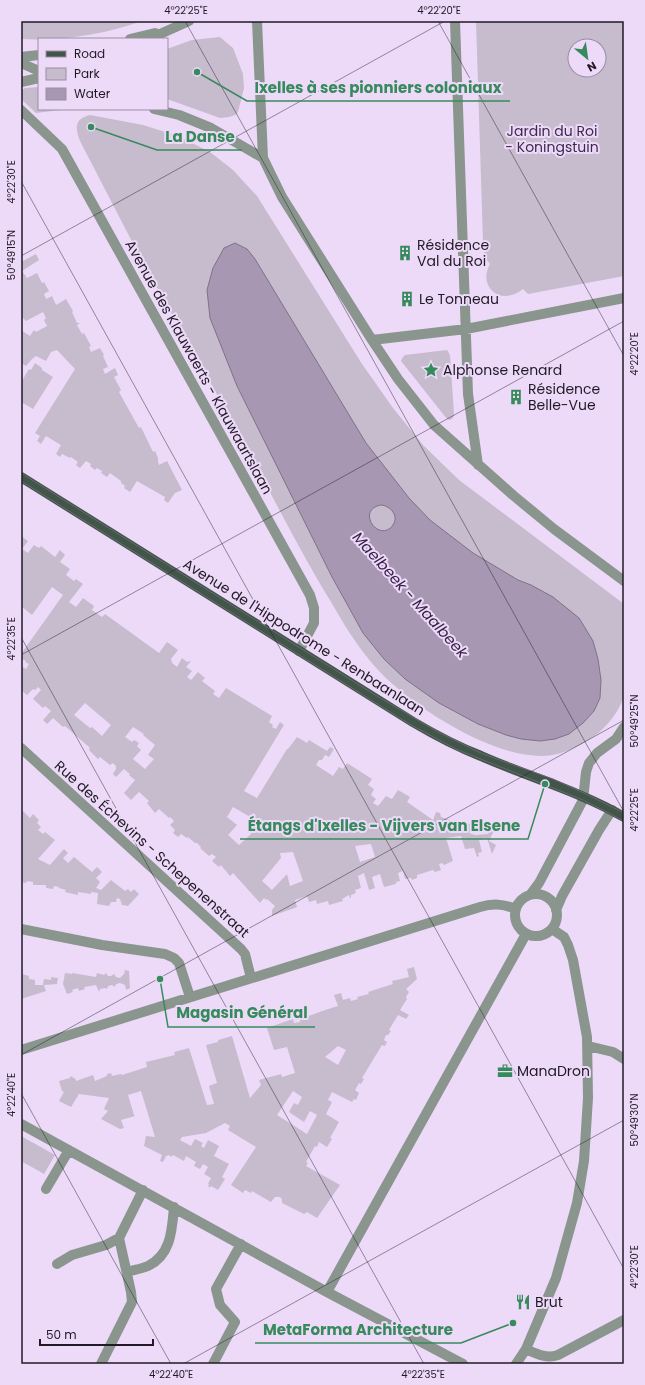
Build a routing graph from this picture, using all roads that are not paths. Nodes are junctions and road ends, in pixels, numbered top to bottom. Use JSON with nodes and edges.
{"nodes":[{"id":1,"x":189,"y":21,"type":"edge"},
{"id":2,"x":257,"y":21,"type":"edge"},
{"id":3,"x":455,"y":21,"type":"edge"},
{"id":4,"x":168,"y":29,"type":"junction"},
{"id":5,"x":134,"y":38,"type":"edge"},
{"id":6,"x":151,"y":38,"type":"edge"},
{"id":7,"x":38,"y":55,"type":"edge"},
{"id":8,"x":21,"y":57,"type":"edge"},
{"id":9,"x":21,"y":63,"type":"edge"},
{"id":10,"x":38,"y":71,"type":"edge"},
{"id":11,"x":38,"y":78,"type":"edge"},
{"id":12,"x":21,"y":82,"type":"edge"},
{"id":13,"x":21,"y":110,"type":"edge"},
{"id":14,"x":158,"y":110,"type":"edge"},
{"id":15,"x":263,"y":158,"type":"junction"},
{"id":16,"x":624,"y":298,"type":"edge"},
{"id":17,"x":466,"y":329,"type":"junction"},
{"id":18,"x":372,"y":340,"type":"junction"},
{"id":19,"x":478,"y":465,"type":"junction"},
{"id":20,"x":21,"y":477,"type":"edge"},
{"id":21,"x":624,"y":581,"type":"edge"},
{"id":22,"x":299,"y":651,"type":"junction"},
{"id":23,"x":624,"y":727,"type":"edge"},
{"id":24,"x":21,"y":748,"type":"edge"},
{"id":25,"x":584,"y":796,"type":"junction"},
{"id":26,"x":612,"y":810,"type":"junction"},
{"id":27,"x":624,"y":817,"type":"edge"},
{"id":28,"x":530,"y":895,"type":"junction"},
{"id":29,"x":516,"y":909,"type":"junction"},
{"id":30,"x":556,"y":910,"type":"junction"},
{"id":31,"x":21,"y":929,"type":"edge"},
{"id":32,"x":552,"y":929,"type":"junction"},
{"id":33,"x":526,"y":934,"type":"junction"},
{"id":34,"x":251,"y":978,"type":"junction"},
{"id":35,"x":190,"y":997,"type":"junction"},
{"id":36,"x":588,"y":1046,"type":"junction"},
{"id":37,"x":21,"y":1050,"type":"edge"},
{"id":38,"x":624,"y":1059,"type":"edge"},
{"id":39,"x":21,"y":1124,"type":"edge"},
{"id":40,"x":69,"y":1150,"type":"junction"},
{"id":41,"x":46,"y":1189,"type":"dead end"},
{"id":42,"x":143,"y":1190,"type":"junction"},
{"id":43,"x":174,"y":1207,"type":"junction"},
{"id":44,"x":119,"y":1238,"type":"junction"},
{"id":45,"x":241,"y":1244,"type":"junction"},
{"id":46,"x":57,"y":1264,"type":"dead end"},
{"id":47,"x":127,"y":1272,"type":"junction"},
{"id":48,"x":327,"y":1292,"type":"junction"},
{"id":49,"x":624,"y":1320,"type":"edge"},
{"id":50,"x":526,"y":1349,"type":"junction"},
{"id":51,"x":101,"y":1364,"type":"edge"},
{"id":52,"x":212,"y":1364,"type":"edge"},
{"id":53,"x":463,"y":1364,"type":"edge"},
{"id":54,"x":516,"y":1364,"type":"edge"}],
"edges":[{"from":1,"to":4,"type":"street"},
{"from":2,"to":15,"type":"street"},
{"from":3,"to":17,"type":"street"},
{"from":4,"to":5,"type":"street"},
{"from":4,"to":6,"type":"street"},
{"from":7,"to":8,"type":"street"},
{"from":9,"to":10,"type":"street"},
{"from":11,"to":12,"type":"street"},
{"from":13,"to":22,"type":"street","name":"Avenue des Klauwaerts - Klauwaartslaan"},
{"from":14,"to":15,"type":"street"},
{"from":15,"to":18,"type":"street"},
{"from":16,"to":17,"type":"street"},
{"from":17,"to":18,"type":"street"},
{"from":17,"to":19,"type":"street"},
{"from":18,"to":19,"type":"street"},
{"from":19,"to":21,"type":"street"},
{"from":20,"to":22,"type":"main road","name":"Avenue de l'Hippodrome - Renbaanlaan"},
{"from":22,"to":25,"type":"main road","name":"Avenue de l'Hippodrome - Renbaanlaan"},
{"from":23,"to":25,"type":"street"},
{"from":24,"to":34,"type":"street","name":"Rue des Échevins - Schepenenstraat"},
{"from":25,"to":26,"type":"main road","name":"Avenue de l'Hippodrome - Renbaanlaan"},
{"from":25,"to":28,"type":"street"},
{"from":26,"to":27,"type":"main road","name":"Avenue de l'Hippodrome - Renbaanlaan"},
{"from":26,"to":30,"type":"street"},
{"from":28,"to":29,"type":"street"},
{"from":28,"to":30,"type":"street"},
{"from":29,"to":33,"type":"street"},
{"from":29,"to":34,"type":"street"},
{"from":30,"to":32,"type":"street"},
{"from":31,"to":35,"type":"street"},
{"from":32,"to":33,"type":"street"},
{"from":32,"to":36,"type":"street"},
{"from":33,"to":48,"type":"street"},
{"from":34,"to":35,"type":"street"},
{"from":35,"to":37,"type":"street"},
{"from":36,"to":38,"type":"street"},
{"from":36,"to":50,"type":"street"},
{"from":39,"to":40,"type":"street"},
{"from":40,"to":41,"type":"street"},
{"from":40,"to":42,"type":"street"},
{"from":42,"to":43,"type":"street"},
{"from":42,"to":44,"type":"street"},
{"from":43,"to":45,"type":"street"},
{"from":43,"to":47,"type":"street"},
{"from":44,"to":46,"type":"street"},
{"from":44,"to":47,"type":"street"},
{"from":45,"to":48,"type":"street"},
{"from":45,"to":52,"type":"street"},
{"from":47,"to":51,"type":"street"},
{"from":48,"to":53,"type":"street"},
{"from":49,"to":50,"type":"street"},
{"from":50,"to":54,"type":"street"}]}
